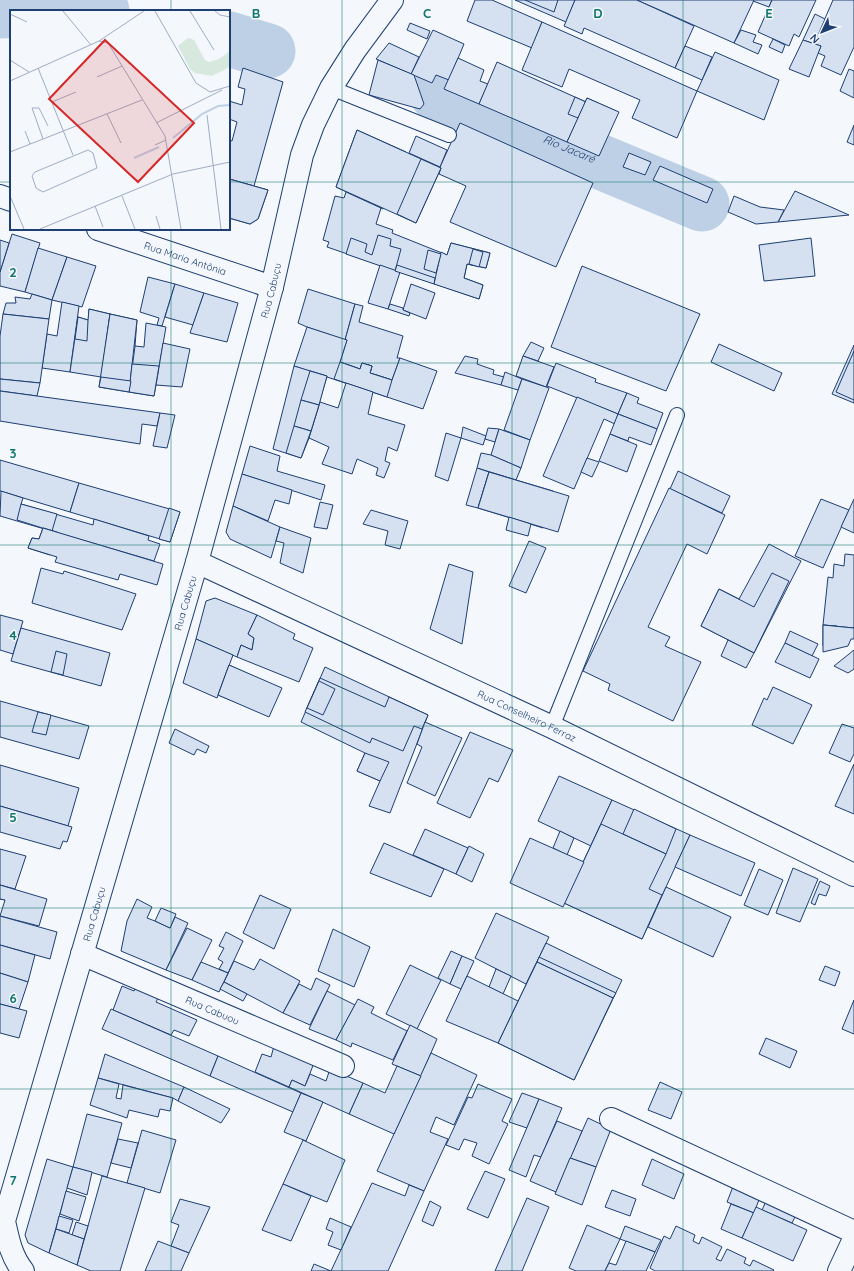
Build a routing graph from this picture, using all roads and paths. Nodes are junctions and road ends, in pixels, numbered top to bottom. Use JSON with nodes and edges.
{"nodes":[{"id":1,"x":392,"y":0,"type":"edge"},
{"id":2,"x":332,"y":88,"type":"junction"},
{"id":3,"x":449,"y":134,"type":"dead end"},
{"id":4,"x":0,"y":196,"type":"edge"},
{"id":5,"x":10,"y":200,"type":"edge"},
{"id":6,"x":101,"y":230,"type":"edge"},
{"id":7,"x":272,"y":287,"type":"junction"},
{"id":8,"x":677,"y":415,"type":"dead end"},
{"id":9,"x":197,"y":562,"type":"junction"},
{"id":10,"x":552,"y":727,"type":"junction"},
{"id":11,"x":854,"y":875,"type":"edge"},
{"id":12,"x":82,"y":954,"type":"junction"},
{"id":13,"x":343,"y":1066,"type":"dead end"},
{"id":14,"x":611,"y":1119,"type":"dead end"},
{"id":15,"x":2,"y":1223,"type":"edge"},
{"id":16,"x":854,"y":1232,"type":"edge"},
{"id":17,"x":854,"y":1239,"type":"edge"},
{"id":18,"x":23,"y":1271,"type":"edge"},
{"id":19,"x":839,"y":1271,"type":"edge"}],
"edges":[{"from":1,"to":2,"type":"street","name":"Rua Cabuçu"},
{"from":2,"to":3,"type":"lane"},
{"from":2,"to":7,"type":"street","name":"Rua Cabuçu"},
{"from":4,"to":5,"type":"street"},
{"from":6,"to":7,"type":"street","name":"Rua Maria Antônia"},
{"from":7,"to":9,"type":"street","name":"Rua Cabuçu"},
{"from":8,"to":10,"type":"lane"},
{"from":9,"to":10,"type":"street","name":"Rua Conselheiro Ferraz"},
{"from":9,"to":12,"type":"street","name":"Rua Cabuçu"},
{"from":10,"to":11,"type":"street","name":"Rua Conselheiro Ferraz"},
{"from":12,"to":13,"type":"street","name":"Rua Cabuou"},
{"from":12,"to":15,"type":"street","name":"Rua Cabuçu"},
{"from":14,"to":16,"type":"street"},
{"from":15,"to":18,"type":"street","name":"Rua Cabuçu"},
{"from":17,"to":19,"type":"street"}]}
